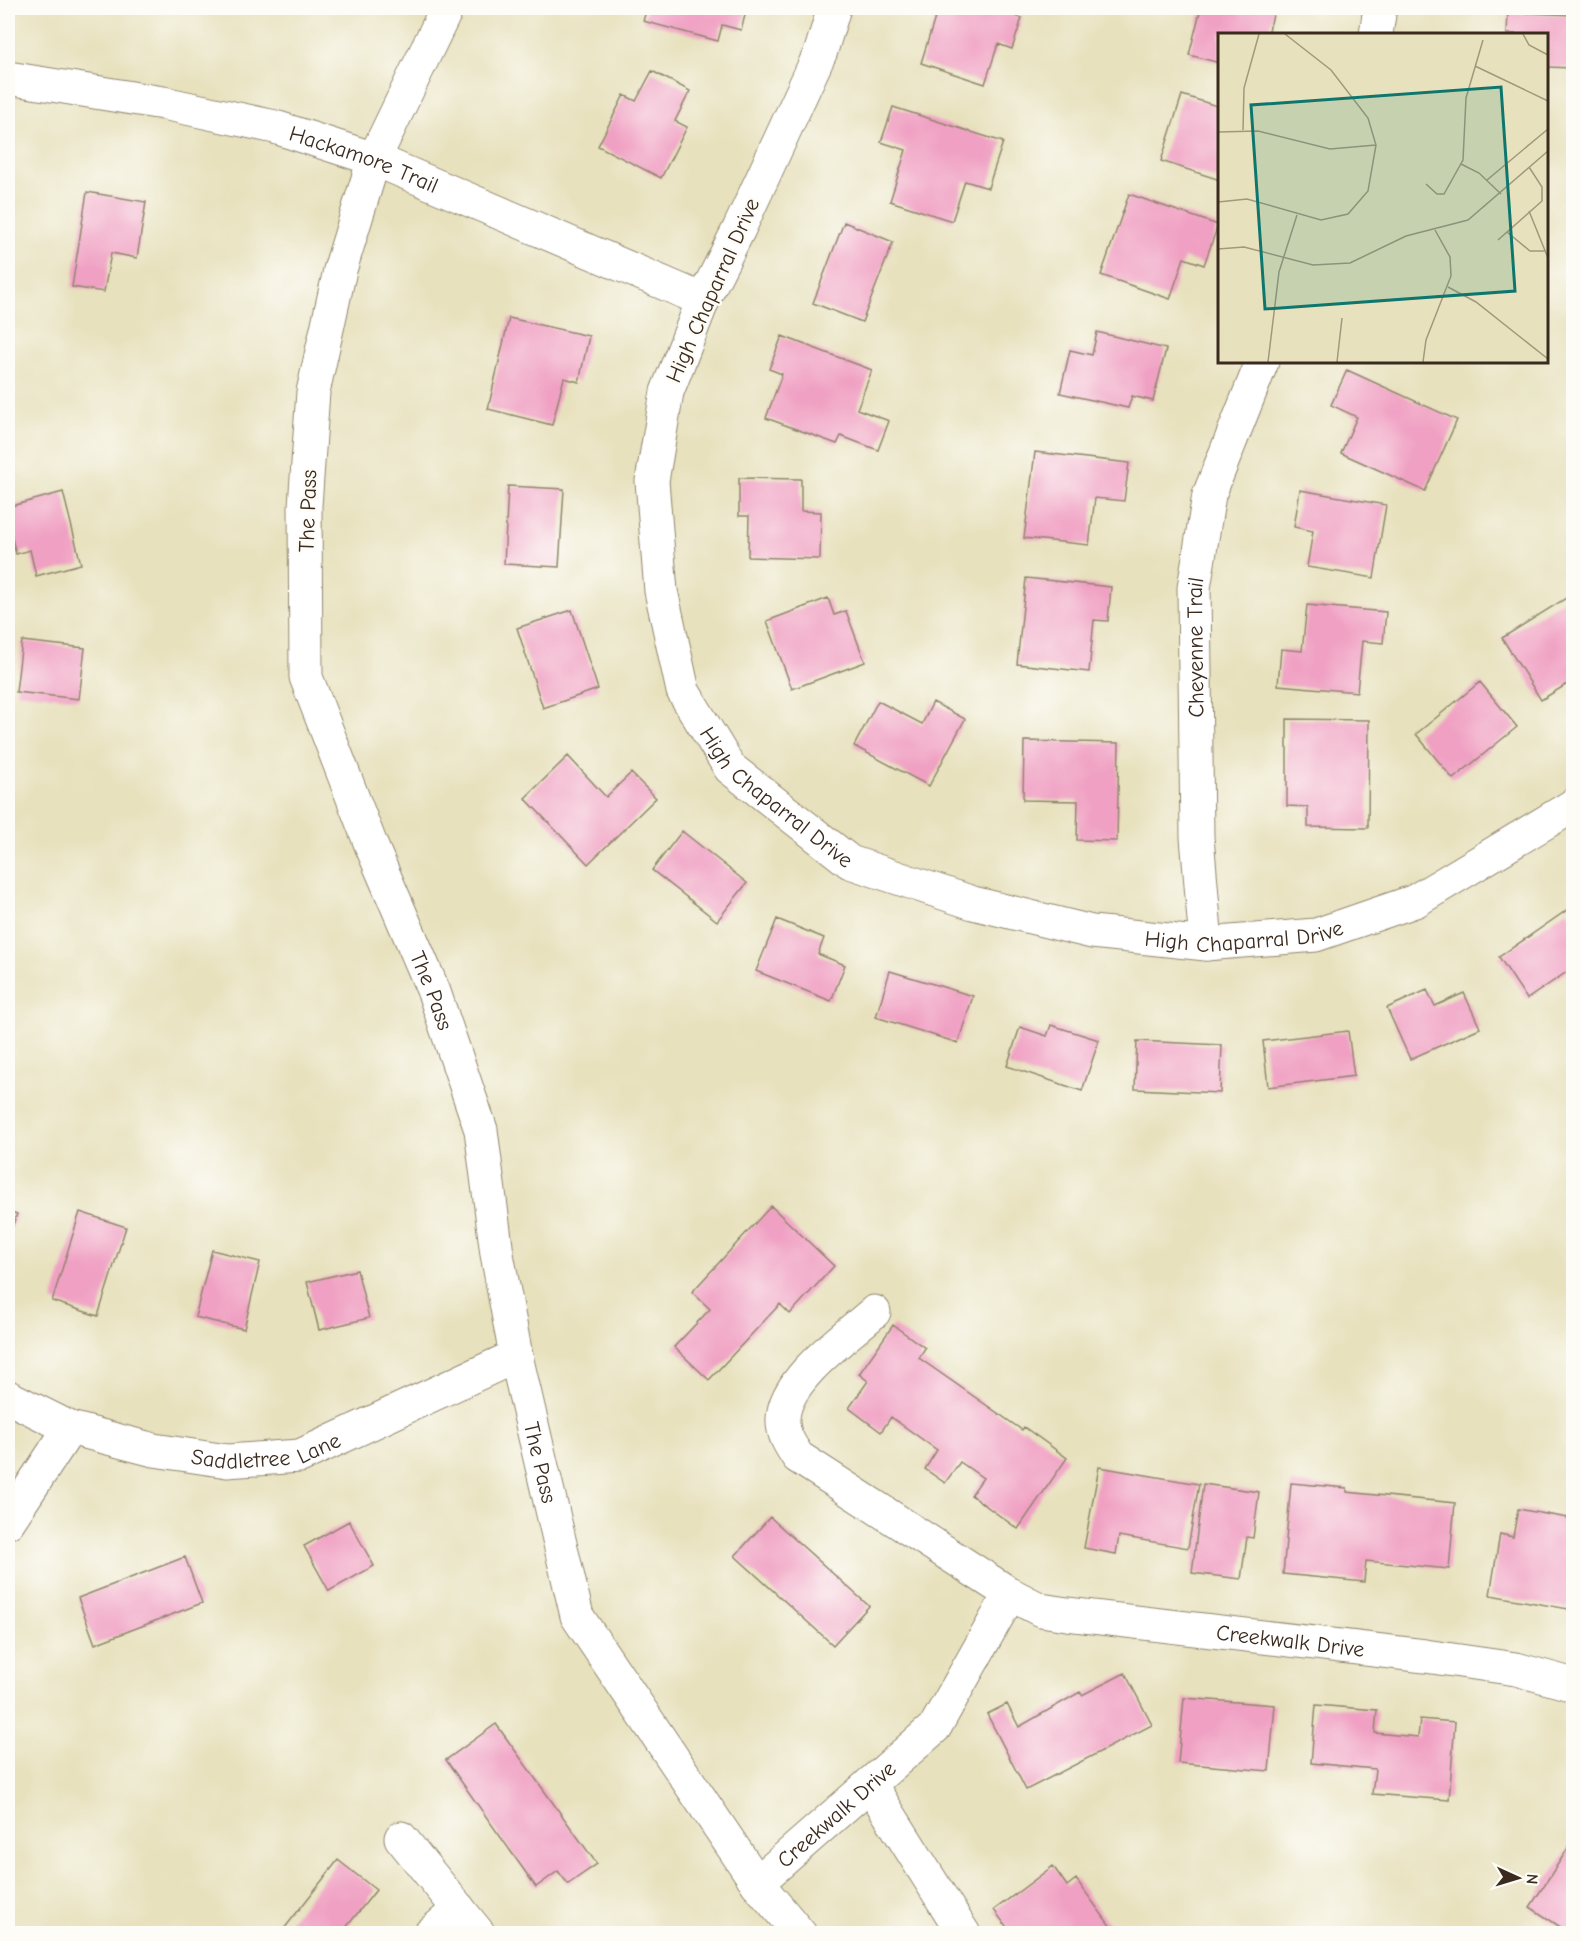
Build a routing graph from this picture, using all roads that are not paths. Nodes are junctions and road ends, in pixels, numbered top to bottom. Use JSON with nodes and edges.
{"nodes":[{"id":1,"x":447,"y":8,"type":"edge"},
{"id":2,"x":834,"y":8,"type":"edge"},
{"id":3,"x":1380,"y":8,"type":"edge"},
{"id":4,"x":1376,"y":33,"type":"edge"},
{"id":5,"x":8,"y":78,"type":"edge"},
{"id":6,"x":374,"y":159,"type":"junction"},
{"id":7,"x":703,"y":300,"type":"junction"},
{"id":8,"x":1262,"y":363,"type":"edge"},
{"id":9,"x":1574,"y":805,"type":"edge"},
{"id":10,"x":1206,"y":944,"type":"junction"},
{"id":11,"x":874,"y":1312,"type":"dead end"},
{"id":12,"x":516,"y":1356,"type":"junction"},
{"id":13,"x":8,"y":1397,"type":"edge"},
{"id":14,"x":70,"y":1428,"type":"junction"},
{"id":15,"x":8,"y":1522,"type":"edge"},
{"id":16,"x":1010,"y":1594,"type":"junction"},
{"id":17,"x":1574,"y":1685,"type":"edge"},
{"id":18,"x":870,"y":1784,"type":"junction"},
{"id":19,"x":401,"y":1838,"type":"dead end"},
{"id":20,"x":757,"y":1883,"type":"junction"},
{"id":21,"x":459,"y":1909,"type":"junction"},
{"id":22,"x":430,"y":1934,"type":"edge"},
{"id":23,"x":479,"y":1934,"type":"edge"},
{"id":24,"x":800,"y":1934,"type":"edge"},
{"id":25,"x":964,"y":1934,"type":"edge"}],
"edges":[{"from":1,"to":6,"type":"street","name":"The Pass"},
{"from":2,"to":7,"type":"street","name":"High Chaparral Drive"},
{"from":3,"to":4,"type":"street"},
{"from":5,"to":6,"type":"street","name":"Hackamore Trail"},
{"from":6,"to":7,"type":"street","name":"Hackamore Trail"},
{"from":6,"to":12,"type":"street","name":"The Pass"},
{"from":7,"to":10,"type":"street","name":"High Chaparral Drive"},
{"from":8,"to":10,"type":"street","name":"Cheyenne Trail"},
{"from":9,"to":10,"type":"street","name":"High Chaparral Drive"},
{"from":11,"to":16,"type":"street","name":"Creekwalk Drive"},
{"from":12,"to":14,"type":"street","name":"Saddletree Lane"},
{"from":12,"to":20,"type":"street","name":"The Pass"},
{"from":13,"to":14,"type":"street","name":"Saddletree Lane"},
{"from":14,"to":15,"type":"street"},
{"from":16,"to":17,"type":"street","name":"Creekwalk Drive"},
{"from":16,"to":18,"type":"street","name":"Creekwalk Drive"},
{"from":18,"to":20,"type":"street","name":"Creekwalk Drive"},
{"from":18,"to":25,"type":"street"},
{"from":19,"to":21,"type":"street"},
{"from":20,"to":24,"type":"street","name":"The Pass"},
{"from":21,"to":22,"type":"street"},
{"from":21,"to":23,"type":"street"}]}
